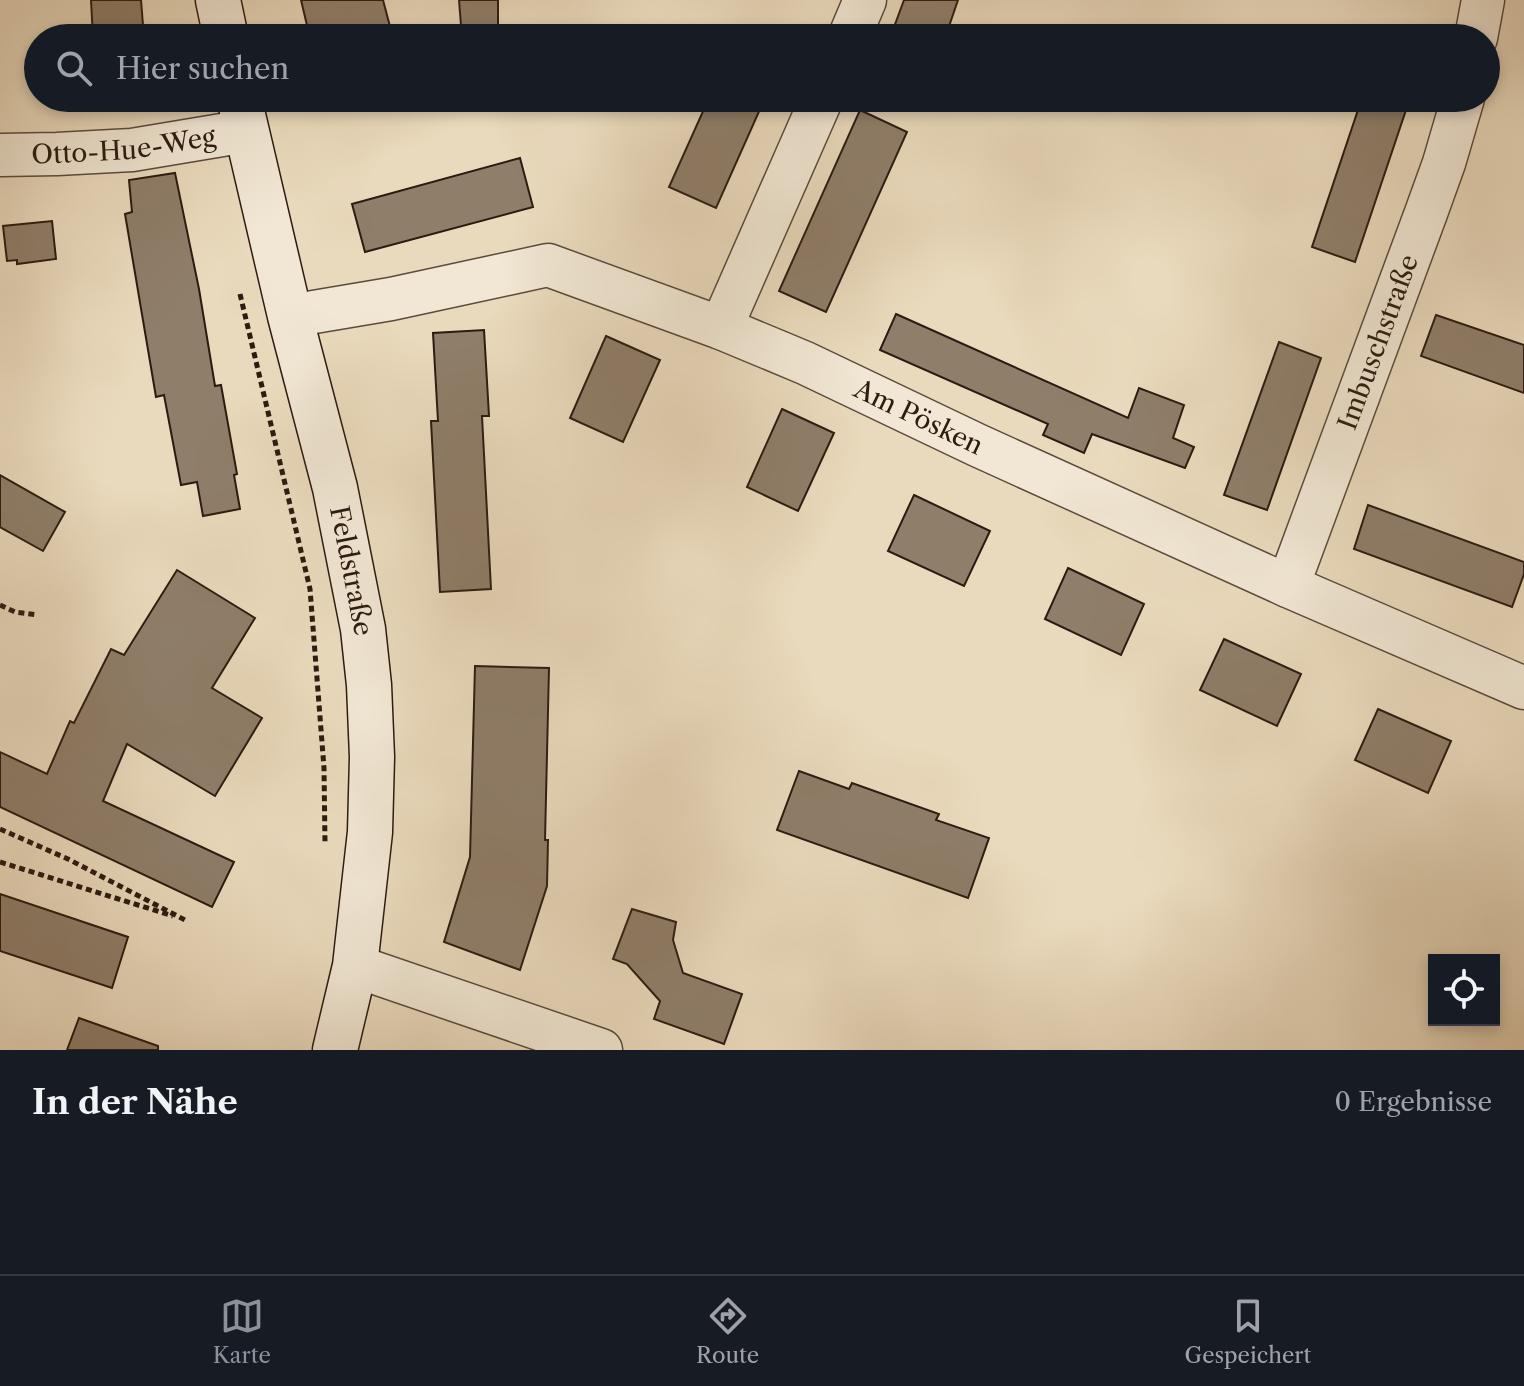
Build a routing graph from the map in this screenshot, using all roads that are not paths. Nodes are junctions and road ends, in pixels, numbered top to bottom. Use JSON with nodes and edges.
{"nodes":[{"id":1,"x":218,"y":0,"type":"edge"},
{"id":2,"x":865,"y":0,"type":"edge"},
{"id":3,"x":1483,"y":0,"type":"edge"},
{"id":4,"x":223,"y":24,"type":"edge"},
{"id":5,"x":855,"y":24,"type":"edge"},
{"id":6,"x":1479,"y":24,"type":"edge"},
{"id":7,"x":816,"y":112,"type":"edge"},
{"id":8,"x":1459,"y":112,"type":"edge"},
{"id":9,"x":243,"y":115,"type":"edge"},
{"id":10,"x":0,"y":155,"type":"edge"},
{"id":11,"x":290,"y":316,"type":"junction"},
{"id":12,"x":721,"y":328,"type":"junction"},
{"id":13,"x":1288,"y":586,"type":"junction"},
{"id":14,"x":1524,"y":688,"type":"edge"},
{"id":15,"x":355,"y":966,"type":"junction"},
{"id":16,"x":335,"y":1050,"type":"edge"},
{"id":17,"x":601,"y":1050,"type":"edge"}],
"edges":[{"from":1,"to":4,"type":"main road"},
{"from":2,"to":5,"type":"street"},
{"from":3,"to":6,"type":"street"},
{"from":7,"to":12,"type":"street"},
{"from":8,"to":13,"type":"street","name":"Imbuschstraße"},
{"from":9,"to":10,"type":"street","name":"Otto-Hue-Weg"},
{"from":9,"to":11,"type":"main road","name":"Feldstraße"},
{"from":11,"to":12,"type":"street","name":"Am Pösken"},
{"from":11,"to":15,"type":"main road","name":"Feldstraße"},
{"from":12,"to":13,"type":"street","name":"Am Pösken"},
{"from":13,"to":14,"type":"street","name":"Am Pösken"},
{"from":15,"to":16,"type":"main road","name":"Feldstraße"},
{"from":15,"to":17,"type":"street"}]}
